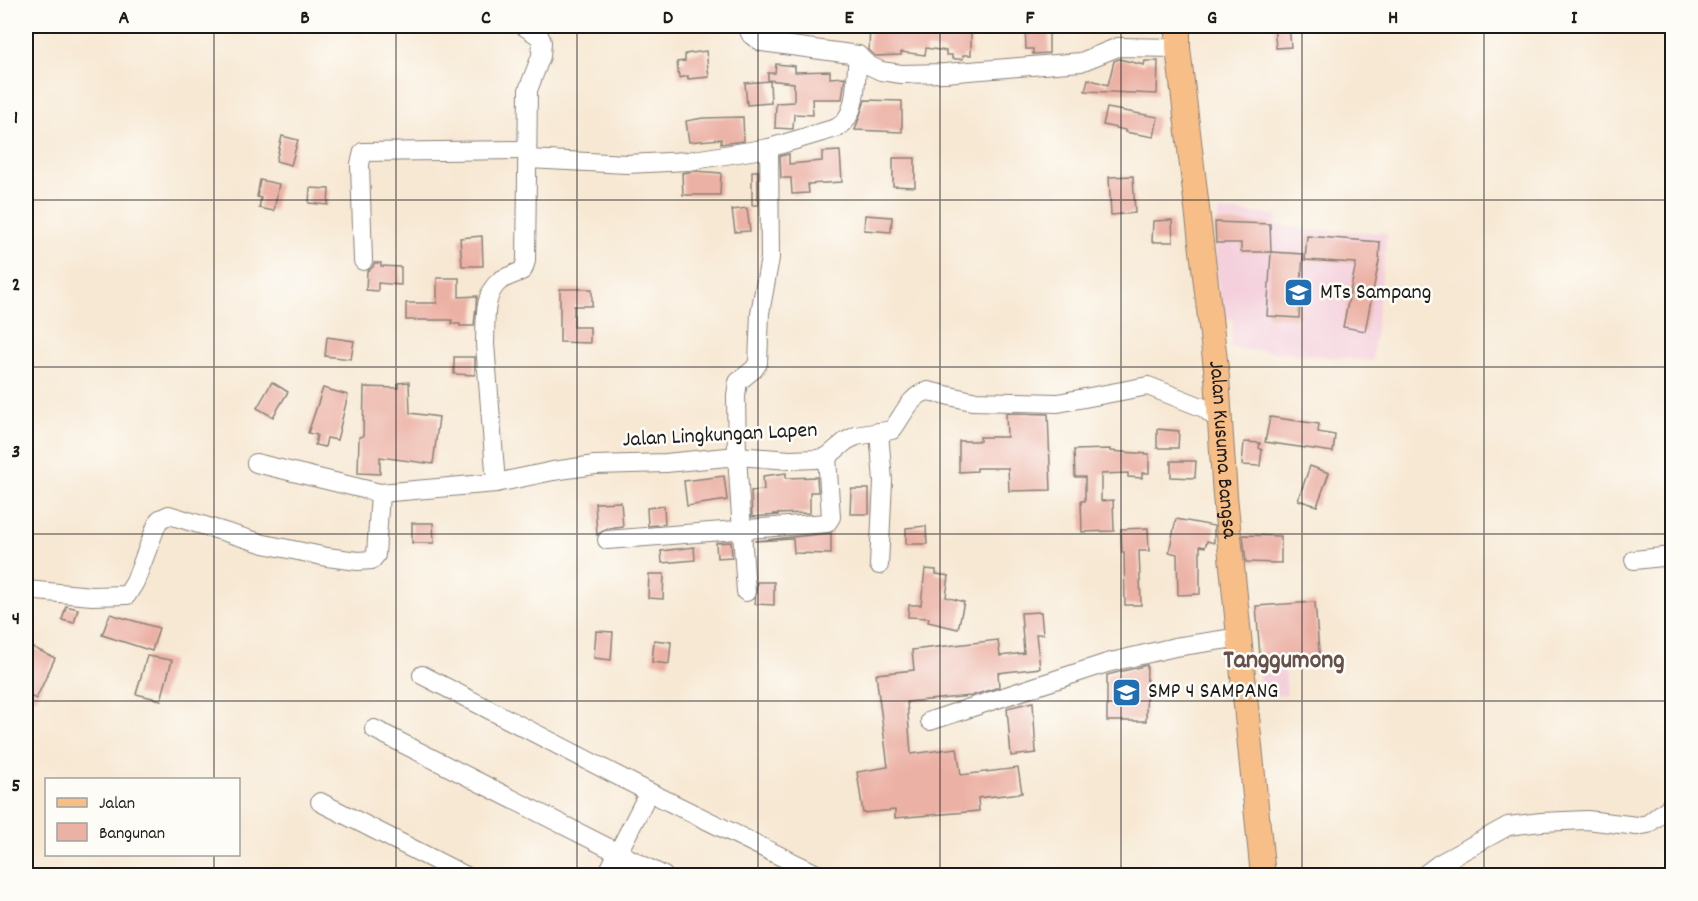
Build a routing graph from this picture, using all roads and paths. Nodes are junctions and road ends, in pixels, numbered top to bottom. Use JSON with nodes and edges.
{"nodes":[{"id":1,"x":524,"y":26,"type":"edge"},
{"id":2,"x":747,"y":26,"type":"edge"},
{"id":3,"x":1178,"y":37,"type":"edge"},
{"id":4,"x":858,"y":55,"type":"junction"},
{"id":5,"x":769,"y":148,"type":"junction"},
{"id":6,"x":528,"y":154,"type":"junction"},
{"id":7,"x":363,"y":261,"type":"dead end"},
{"id":8,"x":1219,"y":421,"type":"junction"},
{"id":9,"x":879,"y":432,"type":"junction"},
{"id":10,"x":736,"y":456,"type":"junction"},
{"id":11,"x":826,"y":457,"type":"junction"},
{"id":12,"x":255,"y":463,"type":"dead end"},
{"id":13,"x":496,"y":483,"type":"junction"},
{"id":14,"x":380,"y":493,"type":"junction"},
{"id":15,"x":742,"y":528,"type":"junction"},
{"id":16,"x":607,"y":540,"type":"dead end"},
{"id":17,"x":1672,"y":556,"type":"edge"},
{"id":18,"x":1634,"y":560,"type":"dead end"},
{"id":19,"x":879,"y":565,"type":"dead end"},
{"id":20,"x":26,"y":590,"type":"edge"},
{"id":21,"x":746,"y":592,"type":"dead end"},
{"id":22,"x":1241,"y":637,"type":"junction"},
{"id":23,"x":422,"y":675,"type":"dead end"},
{"id":24,"x":930,"y":721,"type":"dead end"},
{"id":25,"x":374,"y":729,"type":"dead end"},
{"id":26,"x":649,"y":792,"type":"junction"},
{"id":27,"x":320,"y":802,"type":"dead end"},
{"id":28,"x":1672,"y":805,"type":"edge"},
{"id":29,"x":618,"y":852,"type":"junction"},
{"id":30,"x":466,"y":876,"type":"edge"},
{"id":31,"x":606,"y":876,"type":"edge"},
{"id":32,"x":664,"y":876,"type":"edge"},
{"id":33,"x":821,"y":876,"type":"edge"},
{"id":34,"x":1263,"y":876,"type":"edge"},
{"id":35,"x":1423,"y":876,"type":"edge"}],
"edges":[{"from":1,"to":6,"type":"street"},
{"from":2,"to":4,"type":"street"},
{"from":3,"to":4,"type":"street"},
{"from":3,"to":8,"type":"main road","name":"Jalan Kusuma Bangsa"},
{"from":4,"to":5,"type":"street"},
{"from":5,"to":6,"type":"street"},
{"from":5,"to":10,"type":"street"},
{"from":6,"to":7,"type":"street"},
{"from":6,"to":13,"type":"street"},
{"from":8,"to":9,"type":"street","name":"Jalan Lingkungan Lapen"},
{"from":8,"to":22,"type":"main road","name":"Jalan Kusuma Bangsa"},
{"from":9,"to":11,"type":"street","name":"Jalan Lingkungan Lapen"},
{"from":9,"to":19,"type":"street"},
{"from":10,"to":11,"type":"street","name":"Jalan Lingkungan Lapen"},
{"from":10,"to":13,"type":"street","name":"Jalan Lingkungan Lapen"},
{"from":10,"to":15,"type":"street"},
{"from":11,"to":15,"type":"street"},
{"from":12,"to":14,"type":"street","name":"Jalan Lingkungan Lapen"},
{"from":13,"to":14,"type":"street","name":"Jalan Lingkungan Lapen"},
{"from":14,"to":20,"type":"street"},
{"from":15,"to":16,"type":"street"},
{"from":15,"to":21,"type":"street"},
{"from":17,"to":18,"type":"street"},
{"from":22,"to":24,"type":"street"},
{"from":22,"to":34,"type":"main road","name":"Jalan Kusuma Bangsa"},
{"from":23,"to":26,"type":"street"},
{"from":25,"to":29,"type":"street"},
{"from":26,"to":29,"type":"street"},
{"from":26,"to":33,"type":"street"},
{"from":27,"to":30,"type":"street"},
{"from":28,"to":35,"type":"street"},
{"from":29,"to":31,"type":"street"},
{"from":29,"to":32,"type":"street"}]}
